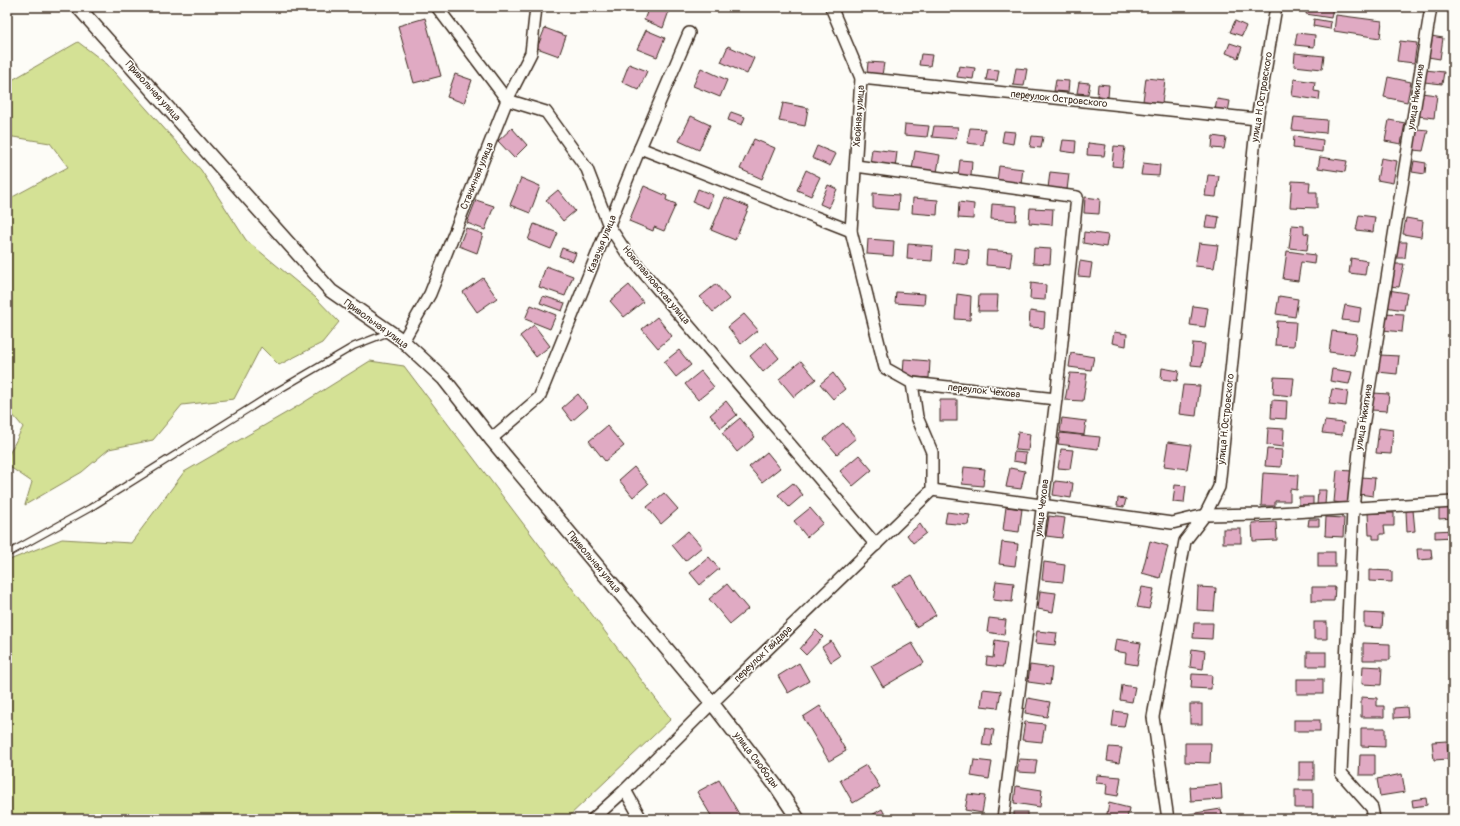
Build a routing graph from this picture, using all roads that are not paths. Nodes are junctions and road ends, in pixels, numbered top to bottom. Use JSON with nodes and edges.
{"nodes":[{"id":1,"x":78,"y":7,"type":"edge"},
{"id":2,"x":437,"y":7,"type":"edge"},
{"id":3,"x":536,"y":7,"type":"edge"},
{"id":4,"x":831,"y":7,"type":"edge"},
{"id":5,"x":1276,"y":7,"type":"edge"},
{"id":6,"x":1431,"y":7,"type":"edge"},
{"id":7,"x":689,"y":33,"type":"dead end"},
{"id":8,"x":861,"y":78,"type":"junction"},
{"id":9,"x":507,"y":100,"type":"junction"},
{"id":10,"x":1257,"y":119,"type":"junction"},
{"id":11,"x":640,"y":148,"type":"junction"},
{"id":12,"x":856,"y":166,"type":"junction"},
{"id":13,"x":609,"y":226,"type":"junction"},
{"id":14,"x":851,"y":231,"type":"junction"},
{"id":15,"x":390,"y":332,"type":"junction"},
{"id":16,"x":402,"y":341,"type":"junction"},
{"id":17,"x":912,"y":383,"type":"junction"},
{"id":18,"x":1056,"y":399,"type":"junction"},
{"id":19,"x":491,"y":439,"type":"junction"},
{"id":20,"x":932,"y":490,"type":"junction"},
{"id":21,"x":1453,"y":502,"type":"edge"},
{"id":22,"x":1042,"y":506,"type":"junction"},
{"id":23,"x":1354,"y":509,"type":"junction"},
{"id":24,"x":1205,"y":514,"type":"junction"},
{"id":25,"x":876,"y":545,"type":"junction"},
{"id":26,"x":7,"y":554,"type":"edge"},
{"id":27,"x":712,"y":703,"type":"junction"},
{"id":28,"x":626,"y":790,"type":"junction"},
{"id":29,"x":593,"y":819,"type":"edge"},
{"id":30,"x":641,"y":819,"type":"edge"},
{"id":31,"x":798,"y":819,"type":"edge"},
{"id":32,"x":1003,"y":819,"type":"edge"},
{"id":33,"x":1168,"y":819,"type":"edge"},
{"id":34,"x":1374,"y":819,"type":"edge"}],
"edges":[{"from":1,"to":15,"type":"street","name":"Привольная улица"},
{"from":2,"to":9,"type":"street"},
{"from":3,"to":9,"type":"street","name":"Станичная улица"},
{"from":4,"to":8,"type":"street","name":"Хвойная улица"},
{"from":5,"to":10,"type":"street","name":"улица Н.Островского"},
{"from":6,"to":23,"type":"street","name":"улица Никитина"},
{"from":7,"to":11,"type":"street","name":"Казачья улица"},
{"from":8,"to":10,"type":"street","name":"переулок Островского"},
{"from":8,"to":12,"type":"street","name":"Хвойная улица"},
{"from":9,"to":13,"type":"street","name":"Новопавловская улица"},
{"from":9,"to":16,"type":"street","name":"Станичная улица"},
{"from":10,"to":24,"type":"street","name":"улица Н.Островского"},
{"from":11,"to":13,"type":"street","name":"Казачья улица"},
{"from":11,"to":14,"type":"street"},
{"from":12,"to":14,"type":"street","name":"Хвойная улица"},
{"from":12,"to":18,"type":"street","name":"улица Чехова"},
{"from":13,"to":19,"type":"street","name":"Казачья улица"},
{"from":13,"to":25,"type":"street","name":"Новопавловская улица"},
{"from":14,"to":17,"type":"street","name":"Хвойная улица"},
{"from":15,"to":16,"type":"street","name":"Привольная улица"},
{"from":15,"to":26,"type":"lane"},
{"from":16,"to":19,"type":"street","name":"Привольная улица"},
{"from":17,"to":18,"type":"street","name":"переулок Чехова"},
{"from":17,"to":20,"type":"street"},
{"from":18,"to":22,"type":"street","name":"улица Чехова"},
{"from":19,"to":27,"type":"street","name":"Привольная улица"},
{"from":20,"to":22,"type":"street"},
{"from":20,"to":25,"type":"street","name":"переулок Гайдара"},
{"from":21,"to":23,"type":"street"},
{"from":22,"to":24,"type":"street"},
{"from":22,"to":32,"type":"street","name":"улица Чехова"},
{"from":23,"to":24,"type":"street"},
{"from":23,"to":34,"type":"street","name":"улица Никитина"},
{"from":24,"to":33,"type":"street","name":"улица Н.Островского"},
{"from":25,"to":27,"type":"street","name":"переулок Гайдара"},
{"from":27,"to":28,"type":"street","name":"переулок Гайдара"},
{"from":27,"to":31,"type":"street","name":"улица Свободы"},
{"from":28,"to":29,"type":"street","name":"переулок Гайдара"},
{"from":28,"to":30,"type":"street"}]}
